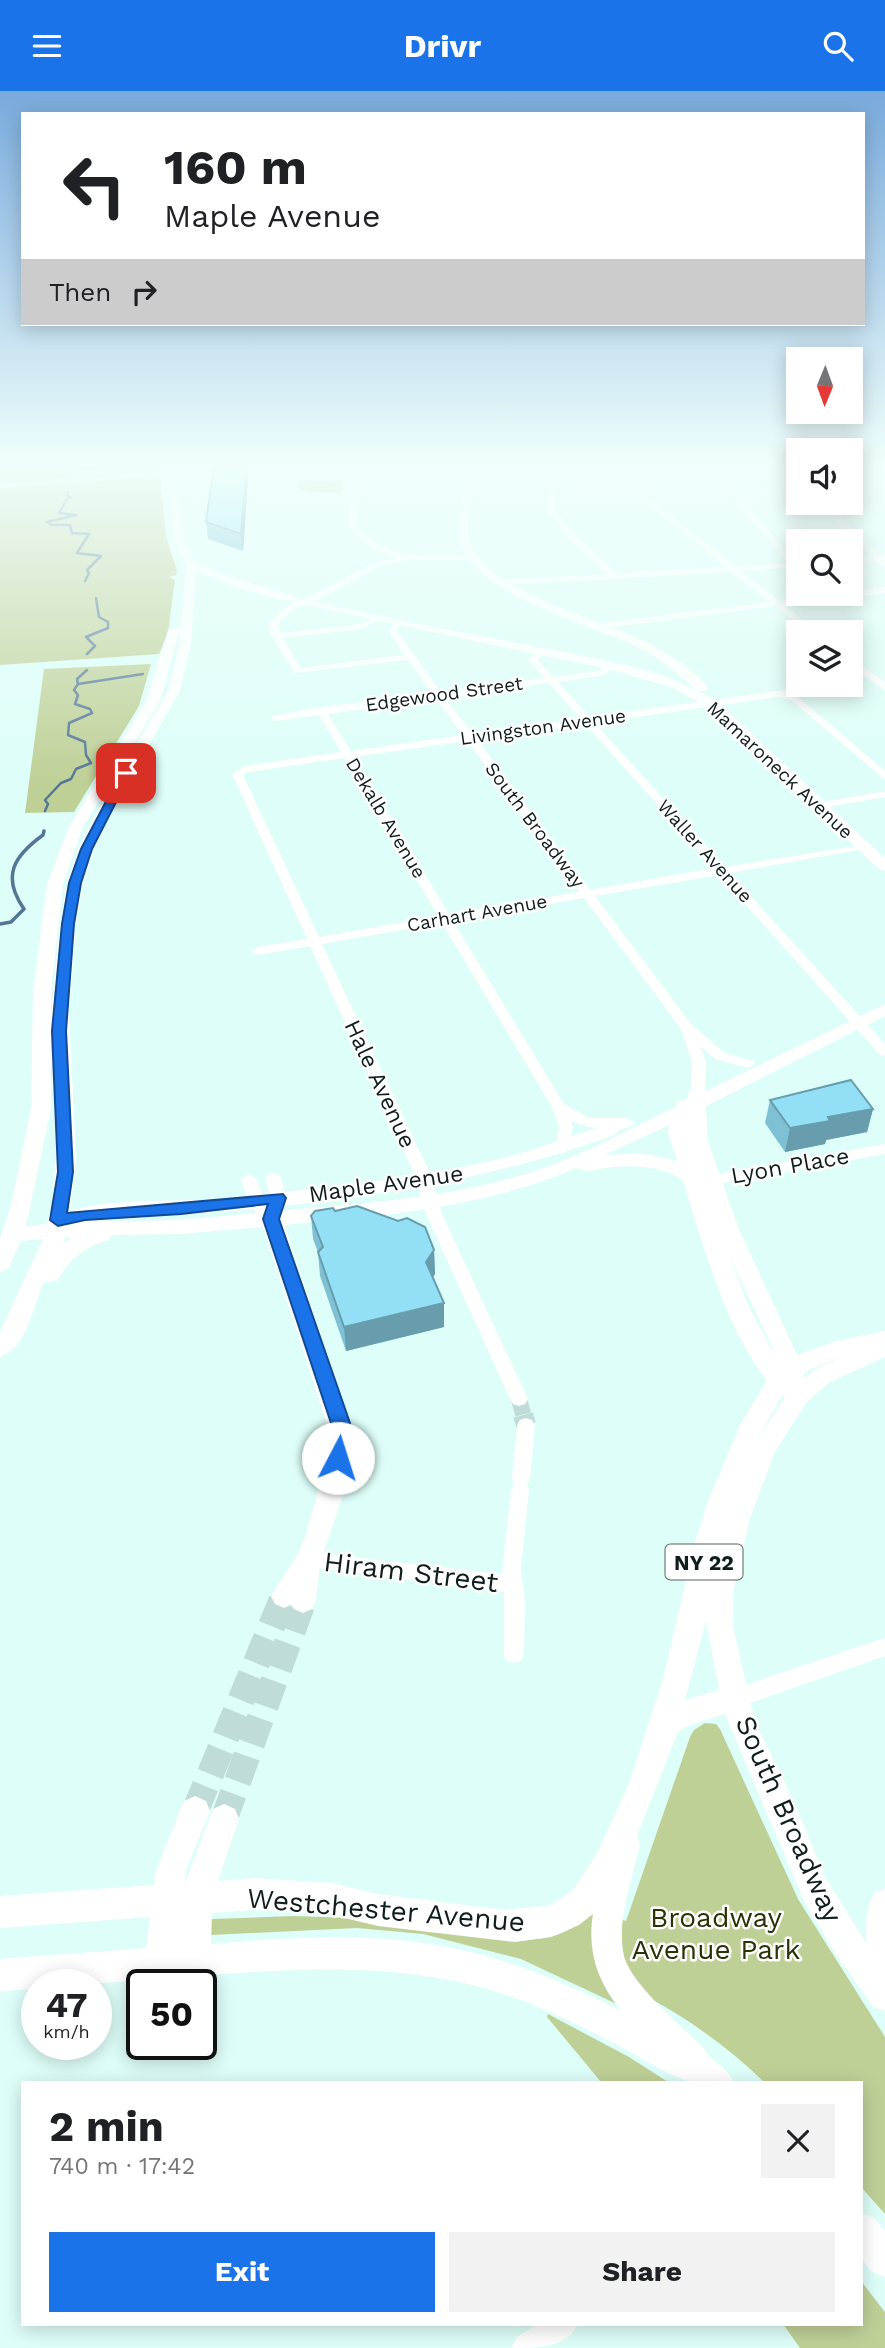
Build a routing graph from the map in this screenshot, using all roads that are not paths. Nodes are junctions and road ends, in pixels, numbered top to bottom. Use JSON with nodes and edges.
{"nodes":[{"id":1,"x":181,"y":571,"type":"edge"},
{"id":2,"x":191,"y":571,"type":"edge"},
{"id":3,"x":206,"y":571,"type":"edge"},
{"id":4,"x":365,"y":571,"type":"edge"},
{"id":5,"x":488,"y":571,"type":"edge"},
{"id":6,"x":610,"y":571,"type":"edge"},
{"id":7,"x":675,"y":571,"type":"edge"},
{"id":8,"x":735,"y":571,"type":"edge"},
{"id":9,"x":614,"y":575,"type":"junction"},
{"id":10,"x":231,"y":582,"type":"junction"},
{"id":11,"x":501,"y":583,"type":"junction"},
{"id":12,"x":190,"y":588,"type":"junction"},
{"id":13,"x":885,"y":590,"type":"edge"},
{"id":14,"x":306,"y":602,"type":"junction"},
{"id":15,"x":776,"y":603,"type":"junction"},
{"id":16,"x":380,"y":618,"type":"junction"},
{"id":17,"x":798,"y":620,"type":"edge"},
{"id":18,"x":400,"y":622,"type":"junction"},
{"id":19,"x":598,"y":626,"type":"junction"},
{"id":20,"x":276,"y":636,"type":"junction"},
{"id":21,"x":541,"y":651,"type":"junction"},
{"id":22,"x":410,"y":657,"type":"junction"},
{"id":23,"x":671,"y":665,"type":"junction"},
{"id":24,"x":609,"y":666,"type":"junction"},
{"id":25,"x":863,"y":669,"type":"edge"},
{"id":26,"x":554,"y":680,"type":"junction"},
{"id":27,"x":882,"y":682,"type":"edge"},
{"id":28,"x":863,"y":683,"type":"edge"},
{"id":29,"x":681,"y":687,"type":"junction"},
{"id":30,"x":786,"y":693,"type":"edge"},
{"id":31,"x":779,"y":694,"type":"junction"},
{"id":32,"x":437,"y":695,"type":"junction"},
{"id":33,"x":712,"y":704,"type":"junction"},
{"id":34,"x":321,"y":710,"type":"junction"},
{"id":35,"x":276,"y":718,"type":"dead end"},
{"id":36,"x":589,"y":721,"type":"junction"},
{"id":37,"x":470,"y":737,"type":"junction"},
{"id":38,"x":348,"y":754,"type":"junction"},
{"id":39,"x":239,"y":772,"type":"joint"},
{"id":40,"x":885,"y":777,"type":"edge"},
{"id":41,"x":885,"y":795,"type":"edge"},
{"id":42,"x":822,"y":805,"type":"junction"},
{"id":43,"x":864,"y":846,"type":"junction"},
{"id":44,"x":885,"y":866,"type":"edge"},
{"id":45,"x":723,"y":870,"type":"junction"},
{"id":46,"x":586,"y":894,"type":"junction"},
{"id":47,"x":446,"y":918,"type":"junction"},
{"id":48,"x":313,"y":941,"type":"junction"},
{"id":49,"x":257,"y":951,"type":"dead end"},
{"id":50,"x":885,"y":996,"type":"edge"},
{"id":51,"x":885,"y":1009,"type":"edge"},
{"id":52,"x":854,"y":1017,"type":"junction"},
{"id":53,"x":686,"y":1027,"type":"junction"},
{"id":54,"x":885,"y":1052,"type":"edge"},
{"id":55,"x":748,"y":1064,"type":"junction"},
{"id":56,"x":692,"y":1102,"type":"junction"},
{"id":57,"x":559,"y":1107,"type":"junction"},
{"id":58,"x":628,"y":1123,"type":"junction"},
{"id":59,"x":562,"y":1149,"type":"junction"},
{"id":60,"x":885,"y":1149,"type":"edge"},
{"id":61,"x":273,"y":1177,"type":"dead end"},
{"id":62,"x":538,"y":1177,"type":"junction"},
{"id":63,"x":249,"y":1179,"type":"dead end"},
{"id":64,"x":701,"y":1181,"type":"junction"},
{"id":65,"x":427,"y":1192,"type":"junction"},
{"id":66,"x":256,"y":1201,"type":"junction"},
{"id":67,"x":275,"y":1208,"type":"junction"},
{"id":68,"x":57,"y":1225,"type":"junction"},
{"id":69,"x":180,"y":1227,"type":"junction"},
{"id":70,"x":13,"y":1234,"type":"junction"},
{"id":71,"x":0,"y":1264,"type":"edge"},
{"id":72,"x":15,"y":1329,"type":"junction"},
{"id":73,"x":885,"y":1339,"type":"edge"},
{"id":74,"x":885,"y":1347,"type":"edge"},
{"id":75,"x":0,"y":1348,"type":"edge"},
{"id":76,"x":790,"y":1383,"type":"junction"},
{"id":77,"x":519,"y":1398,"type":"tunnel mouth"},
{"id":78,"x":526,"y":1425,"type":"tunnel mouth"},
{"id":79,"x":309,"y":1560,"type":"junction"},
{"id":80,"x":513,"y":1584,"type":"junction"},
{"id":81,"x":294,"y":1598,"type":"tunnel mouth"},
{"id":82,"x":885,"y":1647,"type":"edge"},
{"id":83,"x":514,"y":1654,"type":"dead end"},
{"id":84,"x":736,"y":1698,"type":"junction"},
{"id":85,"x":654,"y":1753,"type":"junction"},
{"id":86,"x":195,"y":1811,"type":"tunnel mouth"},
{"id":87,"x":631,"y":1815,"type":"junction"},
{"id":88,"x":224,"y":1819,"type":"tunnel mouth"},
{"id":89,"x":182,"y":1899,"type":"junction"},
{"id":90,"x":885,"y":1904,"type":"edge"},
{"id":91,"x":0,"y":1912,"type":"edge"},
{"id":92,"x":885,"y":1955,"type":"edge"},
{"id":93,"x":194,"y":1961,"type":"junction"},
{"id":94,"x":160,"y":1962,"type":"junction"},
{"id":95,"x":0,"y":1975,"type":"edge"},
{"id":96,"x":885,"y":1995,"type":"edge"},
{"id":97,"x":710,"y":2077,"type":"edge"},
{"id":98,"x":863,"y":2233,"type":"edge"},
{"id":99,"x":885,"y":2259,"type":"edge"},
{"id":100,"x":561,"y":2326,"type":"edge"},
{"id":101,"x":526,"y":2348,"type":"edge"}],
"edges":[{"from":1,"to":70,"type":"main road"},
{"from":2,"to":12,"type":"main road"},
{"from":3,"to":10,"type":"main road","name":"Mamaroneck Avenue"},
{"from":4,"to":14,"type":"street"},
{"from":5,"to":11,"type":"main road"},
{"from":6,"to":9,"type":"street"},
{"from":7,"to":9,"type":"street"},
{"from":8,"to":15,"type":"street"},
{"from":9,"to":11,"type":"street"},
{"from":10,"to":12,"type":"main road"},
{"from":10,"to":14,"type":"main road","name":"Mamaroneck Avenue"},
{"from":11,"to":19,"type":"main road"},
{"from":12,"to":68,"type":"main road"},
{"from":13,"to":15,"type":"street"},
{"from":14,"to":16,"type":"main road","name":"Mamaroneck Avenue"},
{"from":14,"to":20,"type":"street"},
{"from":15,"to":17,"type":"street"},
{"from":15,"to":19,"type":"street"},
{"from":16,"to":18,"type":"main road","name":"Mamaroneck Avenue"},
{"from":16,"to":20,"type":"street"},
{"from":18,"to":21,"type":"main road","name":"Mamaroneck Avenue"},
{"from":18,"to":22,"type":"street","name":"South Broadway"},
{"from":19,"to":23,"type":"main road"},
{"from":20,"to":22,"type":"street"},
{"from":21,"to":24,"type":"main road","name":"Mamaroneck Avenue"},
{"from":21,"to":26,"type":"street","name":"Waller Avenue"},
{"from":22,"to":32,"type":"street","name":"South Broadway"},
{"from":23,"to":29,"type":"main road"},
{"from":23,"to":33,"type":"main road"},
{"from":24,"to":26,"type":"street","name":"Edgewood Street"},
{"from":24,"to":29,"type":"main road","name":"Mamaroneck Avenue"},
{"from":25,"to":27,"type":"street"},
{"from":26,"to":32,"type":"street","name":"Edgewood Street"},
{"from":26,"to":36,"type":"street","name":"Waller Avenue"},
{"from":27,"to":28,"type":"street","name":"Livingston Avenue"},
{"from":29,"to":33,"type":"main road","name":"Mamaroneck Avenue"},
{"from":30,"to":31,"type":"street","name":"Livingston Avenue"},
{"from":31,"to":33,"type":"street","name":"Livingston Avenue"},
{"from":31,"to":40,"type":"street"},
{"from":32,"to":34,"type":"street","name":"Edgewood Street"},
{"from":32,"to":37,"type":"street","name":"South Broadway"},
{"from":33,"to":36,"type":"street","name":"Livingston Avenue"},
{"from":33,"to":42,"type":"main road","name":"Mamaroneck Avenue"},
{"from":34,"to":35,"type":"street","name":"Edgewood Street"},
{"from":34,"to":38,"type":"street","name":"Dekalb Avenue"},
{"from":36,"to":37,"type":"street","name":"Livingston Avenue"},
{"from":36,"to":45,"type":"street","name":"Waller Avenue"},
{"from":37,"to":38,"type":"street","name":"Livingston Avenue"},
{"from":37,"to":46,"type":"street","name":"South Broadway"},
{"from":38,"to":39,"type":"street","name":"Livingston Avenue"},
{"from":38,"to":47,"type":"street","name":"Dekalb Avenue"},
{"from":39,"to":48,"type":"street","name":"Hale Avenue"},
{"from":41,"to":42,"type":"street"},
{"from":42,"to":43,"type":"main road","name":"Mamaroneck Avenue"},
{"from":43,"to":44,"type":"main road","name":"Mamaroneck Avenue"},
{"from":43,"to":45,"type":"street","name":"Carhart Avenue"},
{"from":45,"to":46,"type":"street","name":"Carhart Avenue"},
{"from":45,"to":52,"type":"street","name":"Waller Avenue"},
{"from":46,"to":47,"type":"street","name":"Carhart Avenue"},
{"from":46,"to":53,"type":"street","name":"South Broadway"},
{"from":47,"to":48,"type":"street","name":"Carhart Avenue"},
{"from":47,"to":57,"type":"street","name":"Dekalb Avenue"},
{"from":48,"to":49,"type":"street","name":"Carhart Avenue"},
{"from":48,"to":65,"type":"street","name":"Hale Avenue"},
{"from":50,"to":52,"type":"main road","name":"Maple Avenue"},
{"from":51,"to":52,"type":"main road","name":"Maple Avenue"},
{"from":52,"to":54,"type":"street","name":"Waller Avenue"},
{"from":52,"to":55,"type":"main road","name":"Maple Avenue"},
{"from":52,"to":56,"type":"main road","name":"Maple Avenue"},
{"from":53,"to":55,"type":"street","name":"South Broadway"},
{"from":53,"to":56,"type":"street","name":"South Broadway"},
{"from":55,"to":56,"type":"main road","name":"Maple Avenue"},
{"from":56,"to":58,"type":"main road","name":"Maple Avenue"},
{"from":56,"to":62,"type":"main road","name":"Maple Avenue"},
{"from":56,"to":64,"type":"main road","name":"South Broadway"},
{"from":57,"to":58,"type":"street"},
{"from":57,"to":59,"type":"street","name":"Dekalb Avenue"},
{"from":58,"to":59,"type":"main road","name":"Maple Avenue"},
{"from":59,"to":65,"type":"main road","name":"Maple Avenue"},
{"from":60,"to":64,"type":"street","name":"Lyon Place"},
{"from":61,"to":67,"type":"street"},
{"from":62,"to":64,"type":"main road"},
{"from":62,"to":65,"type":"main road","name":"Maple Avenue"},
{"from":63,"to":66,"type":"street"},
{"from":64,"to":76,"type":"main road","name":"South Broadway"},
{"from":65,"to":67,"type":"main road","name":"Maple Avenue"},
{"from":65,"to":77,"type":"street","name":"Hale Avenue"},
{"from":66,"to":67,"type":"main road"},
{"from":66,"to":68,"type":"main road","name":"Maple Avenue"},
{"from":67,"to":69,"type":"main road","name":"Maple Avenue"},
{"from":67,"to":79,"type":"main road"},
{"from":68,"to":69,"type":"main road","name":"Maple Avenue"},
{"from":68,"to":70,"type":"main road","name":"Maple Avenue"},
{"from":68,"to":72,"type":"main road"},
{"from":69,"to":72,"type":"main road"},
{"from":70,"to":71,"type":"main road"},
{"from":72,"to":75,"type":"main road"},
{"from":73,"to":76,"type":"main road"},
{"from":74,"to":76,"type":"main road","number":"NY 22"},
{"from":76,"to":84,"type":"main road","name":"South Broadway","number":"NY 22"},
{"from":76,"to":85,"type":"main road","number":"NY 22"},
{"from":78,"to":80,"type":"street"},
{"from":79,"to":80,"type":"street","name":"Hiram Street"},
{"from":79,"to":81,"type":"main road"},
{"from":80,"to":83,"type":"street"},
{"from":82,"to":84,"type":"street"},
{"from":84,"to":85,"type":"main road"},
{"from":84,"to":96,"type":"main road","name":"South Broadway","number":"NY 22"},
{"from":85,"to":87,"type":"main road","number":"NY 22"},
{"from":86,"to":89,"type":"main road"},
{"from":87,"to":89,"type":"main road","name":"Westchester Avenue"},
{"from":87,"to":97,"type":"main road","number":"NY 22"},
{"from":88,"to":89,"type":"main road"},
{"from":89,"to":91,"type":"main road","name":"Westchester Avenue"},
{"from":89,"to":93,"type":"main road"},
{"from":89,"to":94,"type":"main road"},
{"from":90,"to":92,"type":"main road"},
{"from":93,"to":94,"type":"main road","name":"Westchester Avenue"},
{"from":93,"to":97,"type":"main road","name":"Westchester Avenue"},
{"from":94,"to":95,"type":"main road","name":"Westchester Avenue"},
{"from":98,"to":99,"type":"main road"},
{"from":100,"to":101,"type":"street"}]}
